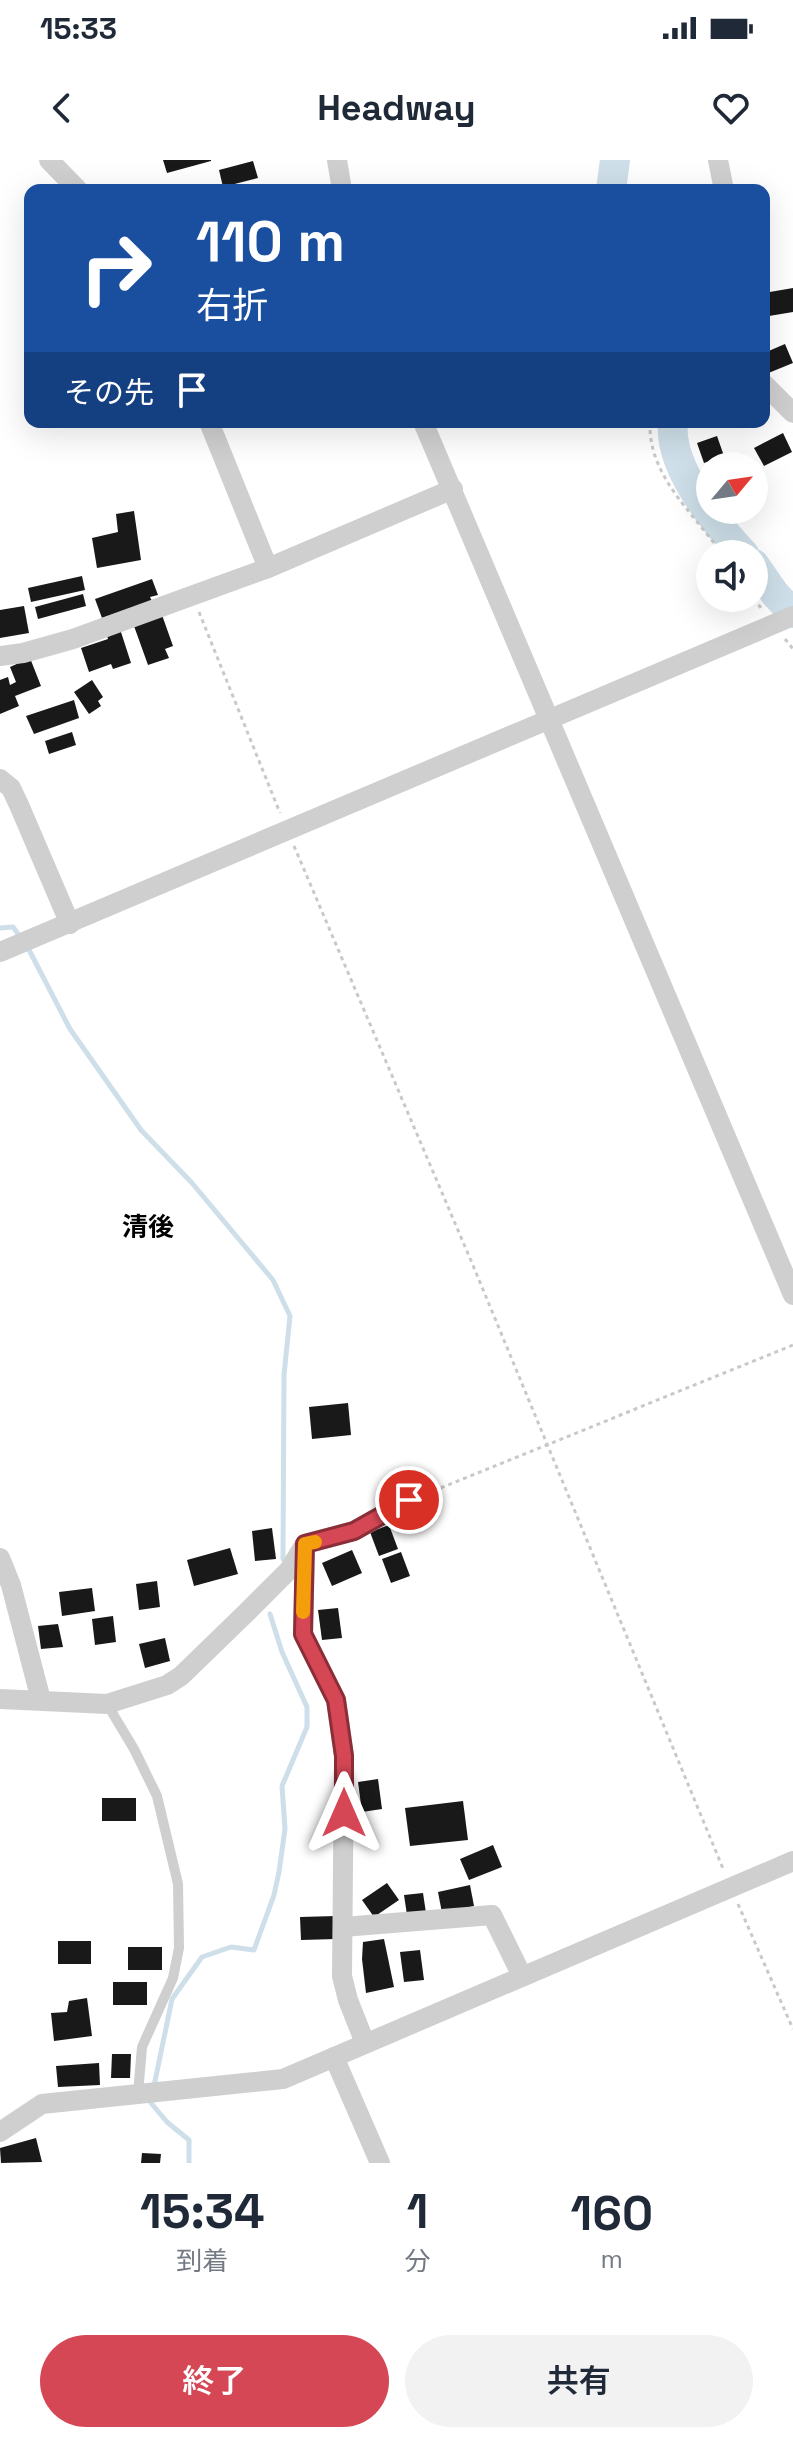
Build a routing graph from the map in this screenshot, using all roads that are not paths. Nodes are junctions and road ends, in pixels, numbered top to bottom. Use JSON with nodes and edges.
{"nodes":[{"id":1,"x":49,"y":160,"type":"edge"},
{"id":2,"x":337,"y":160,"type":"edge"},
{"id":3,"x":718,"y":160,"type":"edge"},
{"id":4,"x":72,"y":184,"type":"edge"},
{"id":5,"x":341,"y":184,"type":"edge"},
{"id":6,"x":723,"y":184,"type":"edge"},
{"id":7,"x":770,"y":390,"type":"edge"},
{"id":8,"x":793,"y":413,"type":"edge"},
{"id":9,"x":211,"y":428,"type":"edge"},
{"id":10,"x":426,"y":428,"type":"edge"},
{"id":11,"x":453,"y":489,"type":"junction"},
{"id":12,"x":268,"y":568,"type":"junction"},
{"id":13,"x":786,"y":618,"type":"edge"},
{"id":14,"x":0,"y":656,"type":"edge"},
{"id":15,"x":549,"y":719,"type":"junction"},
{"id":16,"x":0,"y":779,"type":"edge"},
{"id":17,"x":70,"y":924,"type":"junction"},
{"id":18,"x":4,"y":950,"type":"edge"},
{"id":19,"x":793,"y":1295,"type":"edge"},
{"id":20,"x":409,"y":1500,"type":"road end"},
{"id":21,"x":305,"y":1544,"type":"junction"},
{"id":22,"x":0,"y":1558,"type":"edge"},
{"id":23,"x":0,"y":1699,"type":"edge"},
{"id":24,"x":41,"y":1700,"type":"junction"},
{"id":25,"x":107,"y":1704,"type":"junction"},
{"id":26,"x":793,"y":1861,"type":"edge"},
{"id":27,"x":343,"y":1927,"type":"junction"},
{"id":28,"x":522,"y":1976,"type":"junction"},
{"id":29,"x":365,"y":2043,"type":"junction"},
{"id":30,"x":334,"y":2057,"type":"junction"},
{"id":31,"x":148,"y":2093,"type":"junction"},
{"id":32,"x":0,"y":2132,"type":"edge"},
{"id":33,"x":380,"y":2163,"type":"edge"}],
"edges":[{"from":1,"to":4,"type":"street"},
{"from":2,"to":5,"type":"street"},
{"from":3,"to":6,"type":"street"},
{"from":7,"to":8,"type":"street"},
{"from":9,"to":12,"type":"street"},
{"from":10,"to":11,"type":"street"},
{"from":11,"to":12,"type":"street"},
{"from":11,"to":15,"type":"street"},
{"from":12,"to":14,"type":"street"},
{"from":13,"to":15,"type":"street"},
{"from":15,"to":17,"type":"street"},
{"from":15,"to":19,"type":"street"},
{"from":16,"to":17,"type":"street"},
{"from":17,"to":18,"type":"street"},
{"from":20,"to":21,"type":"street"},
{"from":21,"to":25,"type":"street"},
{"from":21,"to":27,"type":"street"},
{"from":22,"to":24,"type":"street"},
{"from":23,"to":24,"type":"street"},
{"from":24,"to":25,"type":"street"},
{"from":25,"to":31,"type":"lane"},
{"from":26,"to":28,"type":"street"},
{"from":27,"to":28,"type":"street"},
{"from":27,"to":29,"type":"street"},
{"from":28,"to":29,"type":"street"},
{"from":29,"to":30,"type":"street"},
{"from":30,"to":31,"type":"street"},
{"from":30,"to":33,"type":"street"},
{"from":31,"to":32,"type":"street"}]}
